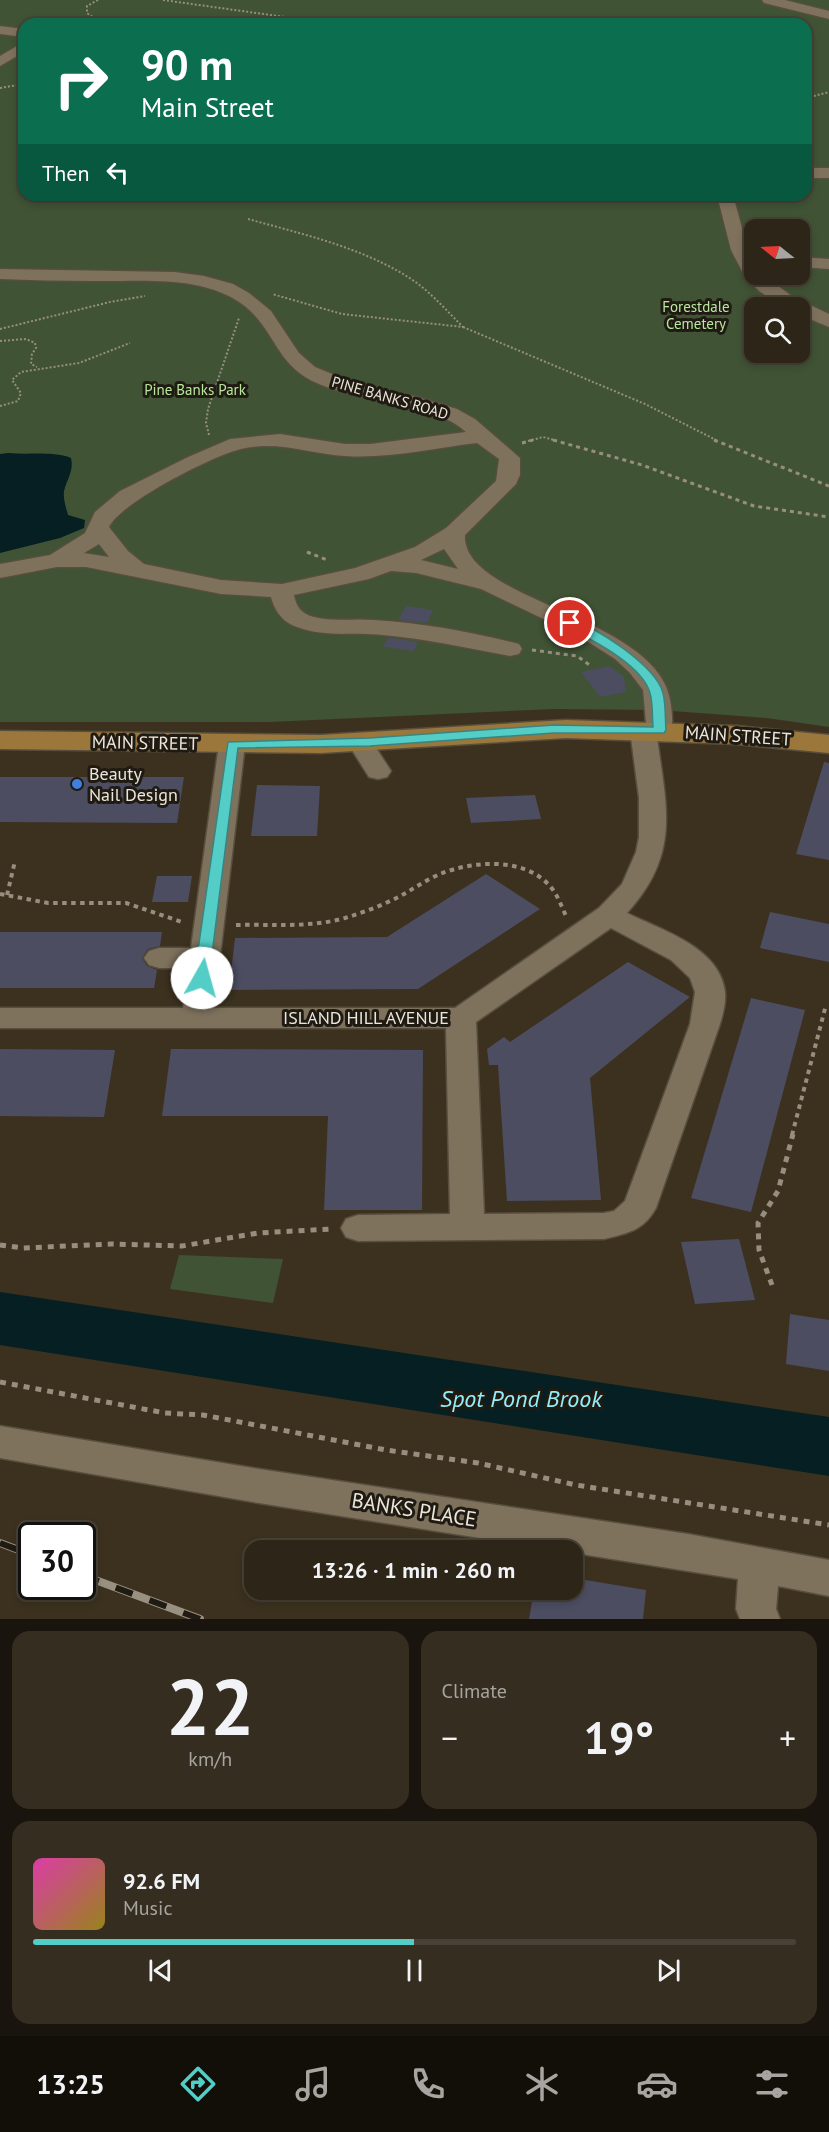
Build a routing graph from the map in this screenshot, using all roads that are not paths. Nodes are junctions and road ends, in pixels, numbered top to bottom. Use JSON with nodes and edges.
{"nodes":[{"id":1,"x":769,"y":0,"type":"edge"},
{"id":2,"x":829,"y":15,"type":"edge"},
{"id":3,"x":2,"y":31,"type":"edge"},
{"id":4,"x":18,"y":32,"type":"edge"},
{"id":5,"x":18,"y":50,"type":"edge"},
{"id":6,"x":0,"y":62,"type":"edge"},
{"id":7,"x":812,"y":173,"type":"edge"},
{"id":8,"x":829,"y":173,"type":"edge"},
{"id":9,"x":728,"y":201,"type":"edge"},
{"id":10,"x":744,"y":251,"type":"edge"},
{"id":11,"x":810,"y":263,"type":"edge"},
{"id":12,"x":829,"y":264,"type":"edge"},
{"id":13,"x":0,"y":274,"type":"edge"},
{"id":14,"x":762,"y":285,"type":"edge"},
{"id":15,"x":779,"y":297,"type":"edge"},
{"id":16,"x":810,"y":313,"type":"edge"},
{"id":17,"x":829,"y":321,"type":"edge"},
{"id":18,"x":482,"y":436,"type":"junction"},
{"id":19,"x":99,"y":529,"type":"junction"},
{"id":20,"x":454,"y":533,"type":"junction"},
{"id":21,"x":57,"y":560,"type":"junction"},
{"id":22,"x":389,"y":564,"type":"junction"},
{"id":23,"x":136,"y":569,"type":"junction"},
{"id":24,"x":0,"y":570,"type":"edge"},
{"id":25,"x":490,"y":584,"type":"junction"},
{"id":26,"x":282,"y":591,"type":"junction"},
{"id":27,"x":510,"y":648,"type":"road end"},
{"id":28,"x":651,"y":730,"type":"junction"},
{"id":29,"x":0,"y":740,"type":"edge"},
{"id":30,"x":360,"y":742,"type":"junction"},
{"id":31,"x":232,"y":744,"type":"junction"},
{"id":32,"x":829,"y":744,"type":"edge"},
{"id":33,"x":378,"y":771,"type":"dead end"},
{"id":34,"x":598,"y":922,"type":"junction"},
{"id":35,"x":159,"y":958,"type":"dead end"},
{"id":36,"x":204,"y":958,"type":"junction"},
{"id":37,"x":0,"y":1018,"type":"edge"},
{"id":38,"x":461,"y":1018,"type":"junction"},
{"id":39,"x":197,"y":1019,"type":"junction"},
{"id":40,"x":467,"y":1227,"type":"junction"},
{"id":41,"x":357,"y":1228,"type":"road end"},
{"id":42,"x":0,"y":1442,"type":"edge"},
{"id":43,"x":759,"y":1565,"type":"junction"},
{"id":44,"x":829,"y":1578,"type":"edge"},
{"id":45,"x":760,"y":1619,"type":"edge"}],
"edges":[{"from":1,"to":2,"type":"street"},
{"from":3,"to":4,"type":"street"},
{"from":5,"to":6,"type":"street"},
{"from":7,"to":8,"type":"street"},
{"from":9,"to":10,"type":"street"},
{"from":11,"to":12,"type":"street"},
{"from":13,"to":18,"type":"street","name":"PINE BANKS ROAD"},
{"from":14,"to":15,"type":"street"},
{"from":16,"to":17,"type":"street"},
{"from":18,"to":19,"type":"street"},
{"from":18,"to":20,"type":"street","name":"PINE BANKS ROAD"},
{"from":19,"to":21,"type":"street"},
{"from":19,"to":23,"type":"street"},
{"from":20,"to":22,"type":"street"},
{"from":20,"to":25,"type":"street"},
{"from":21,"to":23,"type":"street"},
{"from":21,"to":24,"type":"street"},
{"from":22,"to":25,"type":"street"},
{"from":22,"to":26,"type":"street"},
{"from":23,"to":26,"type":"street"},
{"from":25,"to":28,"type":"street"},
{"from":26,"to":27,"type":"street"},
{"from":28,"to":30,"type":"main road","name":"MAIN STREET"},
{"from":28,"to":32,"type":"main road","name":"MAIN STREET"},
{"from":28,"to":34,"type":"street","name":"ISLAND HILL AVENUE"},
{"from":29,"to":31,"type":"main road","name":"MAIN STREET"},
{"from":30,"to":31,"type":"main road","name":"MAIN STREET"},
{"from":30,"to":33,"type":"street"},
{"from":31,"to":36,"type":"street"},
{"from":34,"to":38,"type":"street","name":"ISLAND HILL AVENUE"},
{"from":34,"to":40,"type":"street"},
{"from":35,"to":36,"type":"street"},
{"from":36,"to":39,"type":"street"},
{"from":37,"to":39,"type":"street","name":"ISLAND HILL AVENUE"},
{"from":38,"to":39,"type":"street","name":"ISLAND HILL AVENUE"},
{"from":38,"to":40,"type":"street"},
{"from":40,"to":41,"type":"street"},
{"from":42,"to":43,"type":"street","name":"BANKS PLACE"},
{"from":43,"to":44,"type":"street","name":"BANKS PLACE"},
{"from":43,"to":45,"type":"street"}]}
